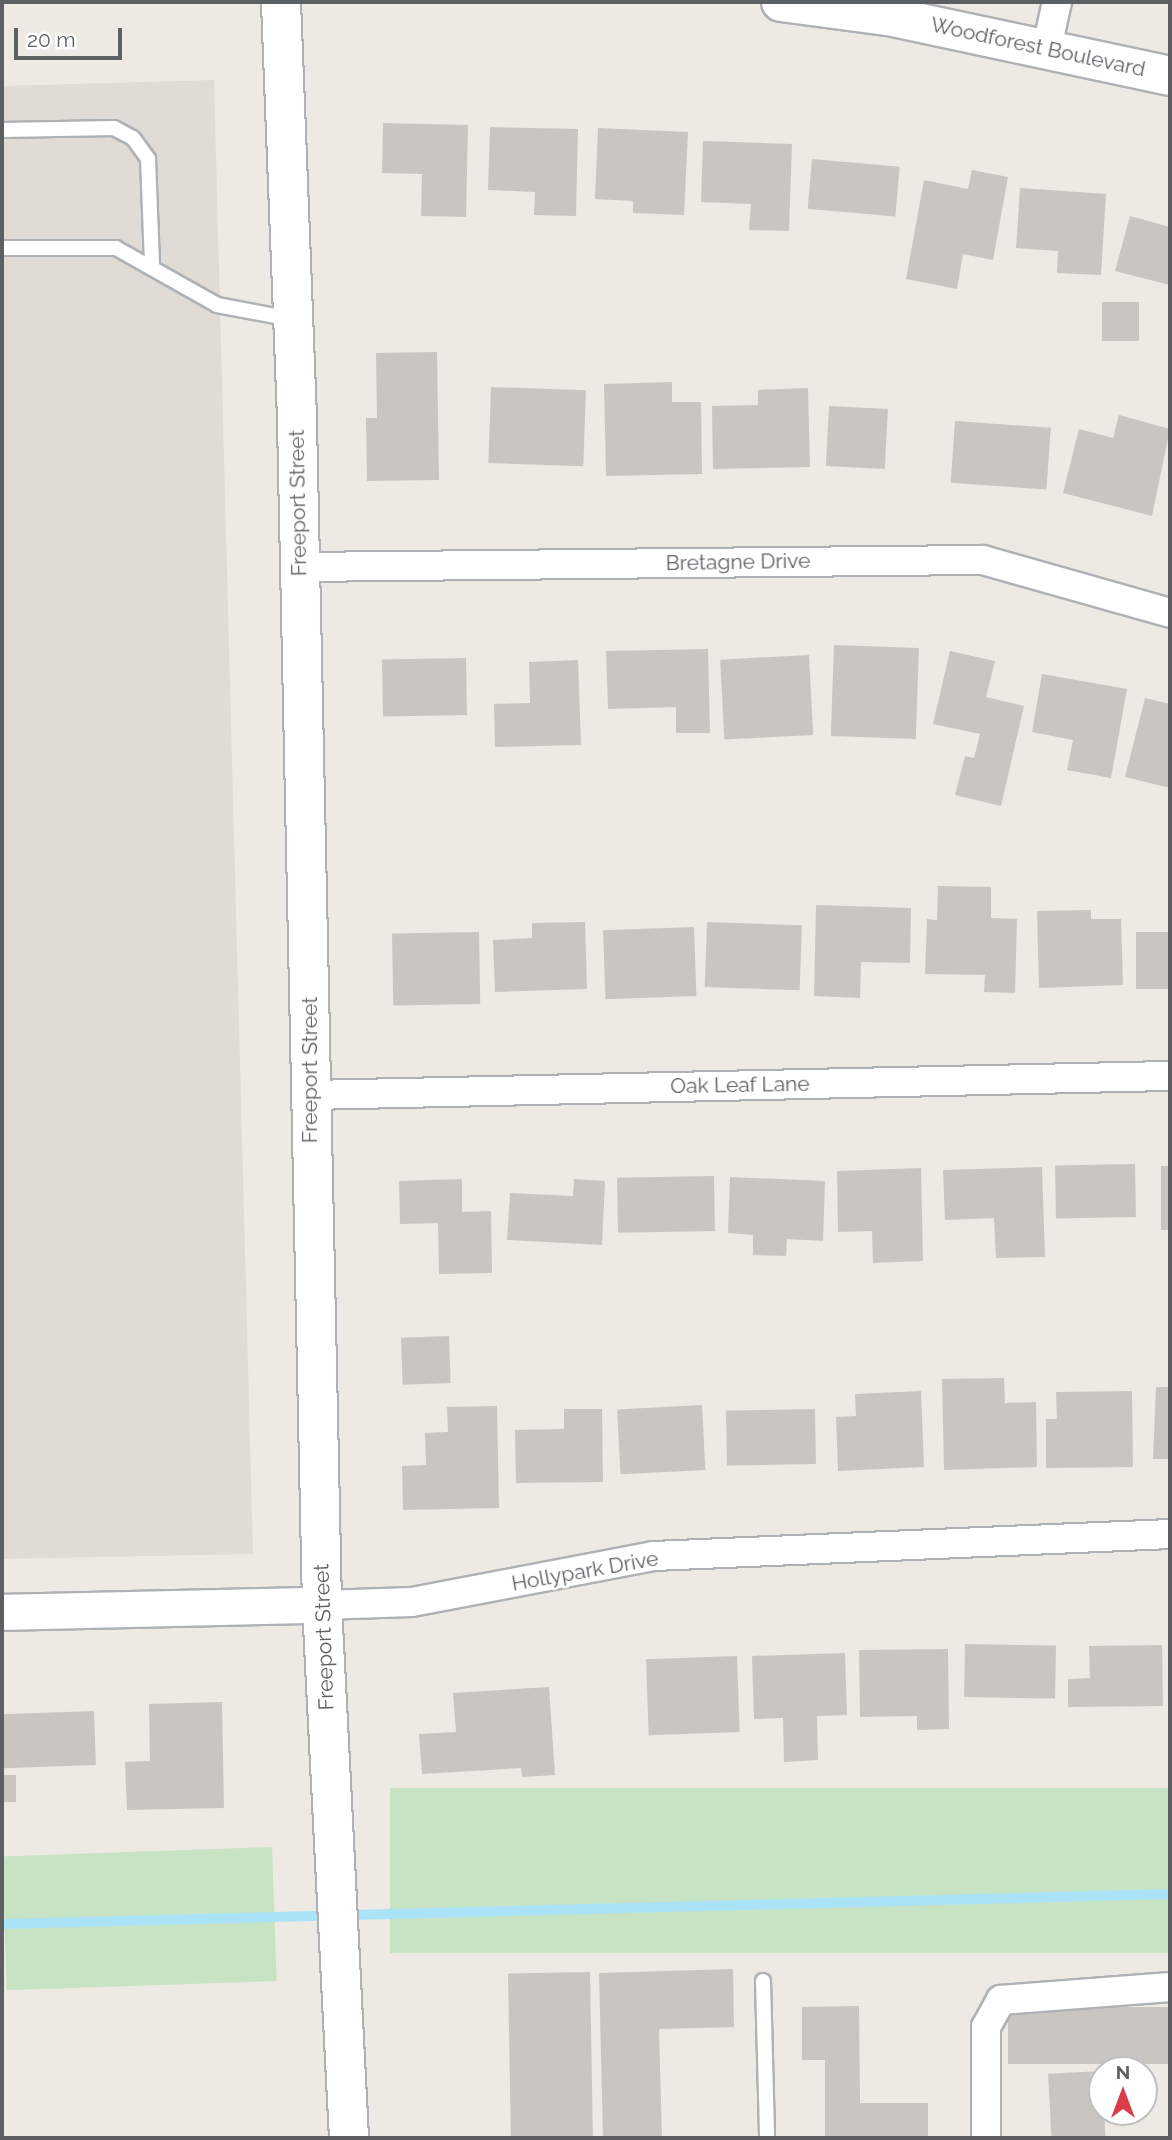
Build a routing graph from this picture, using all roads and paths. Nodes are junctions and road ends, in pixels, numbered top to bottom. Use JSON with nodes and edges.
{"nodes":[{"id":1,"x":281,"y":2,"type":"edge"},
{"id":2,"x":781,"y":2,"type":"edge"},
{"id":3,"x":1057,"y":2,"type":"edge"},
{"id":4,"x":1048,"y":47,"type":"junction"},
{"id":5,"x":1170,"y":76,"type":"edge"},
{"id":6,"x":2,"y":130,"type":"edge"},
{"id":7,"x":2,"y":247,"type":"edge"},
{"id":8,"x":152,"y":265,"type":"junction"},
{"id":9,"x":293,"y":320,"type":"junction"},
{"id":10,"x":298,"y":567,"type":"junction"},
{"id":11,"x":1170,"y":613,"type":"edge"},
{"id":12,"x":1170,"y":1076,"type":"edge"},
{"id":13,"x":311,"y":1095,"type":"junction"},
{"id":14,"x":1170,"y":1534,"type":"edge"},
{"id":15,"x":322,"y":1605,"type":"junction"},
{"id":16,"x":2,"y":1612,"type":"edge"},
{"id":17,"x":762,"y":1981,"type":"dead end"},
{"id":18,"x":1170,"y":1987,"type":"edge"},
{"id":19,"x":349,"y":2138,"type":"edge"},
{"id":20,"x":766,"y":2138,"type":"edge"},
{"id":21,"x":986,"y":2138,"type":"edge"}],
"edges":[{"from":1,"to":9,"type":"main road","name":"Freeport Street"},
{"from":2,"to":4,"type":"main road","name":"Woodforest Boulevard"},
{"from":3,"to":4,"type":"street"},
{"from":4,"to":5,"type":"main road","name":"Woodforest Boulevard"},
{"from":6,"to":8,"type":"lane"},
{"from":7,"to":8,"type":"lane"},
{"from":8,"to":9,"type":"lane"},
{"from":9,"to":10,"type":"main road","name":"Freeport Street"},
{"from":10,"to":11,"type":"street","name":"Bretagne Drive"},
{"from":10,"to":13,"type":"main road","name":"Freeport Street"},
{"from":12,"to":13,"type":"street","name":"Oak Leaf Lane"},
{"from":13,"to":15,"type":"main road","name":"Freeport Street"},
{"from":14,"to":15,"type":"street","name":"Hollypark Drive"},
{"from":15,"to":16,"type":"street","name":"Hollypark Drive"},
{"from":15,"to":19,"type":"main road","name":"Freeport Street"},
{"from":17,"to":20,"type":"lane"},
{"from":18,"to":21,"type":"street"}]}
